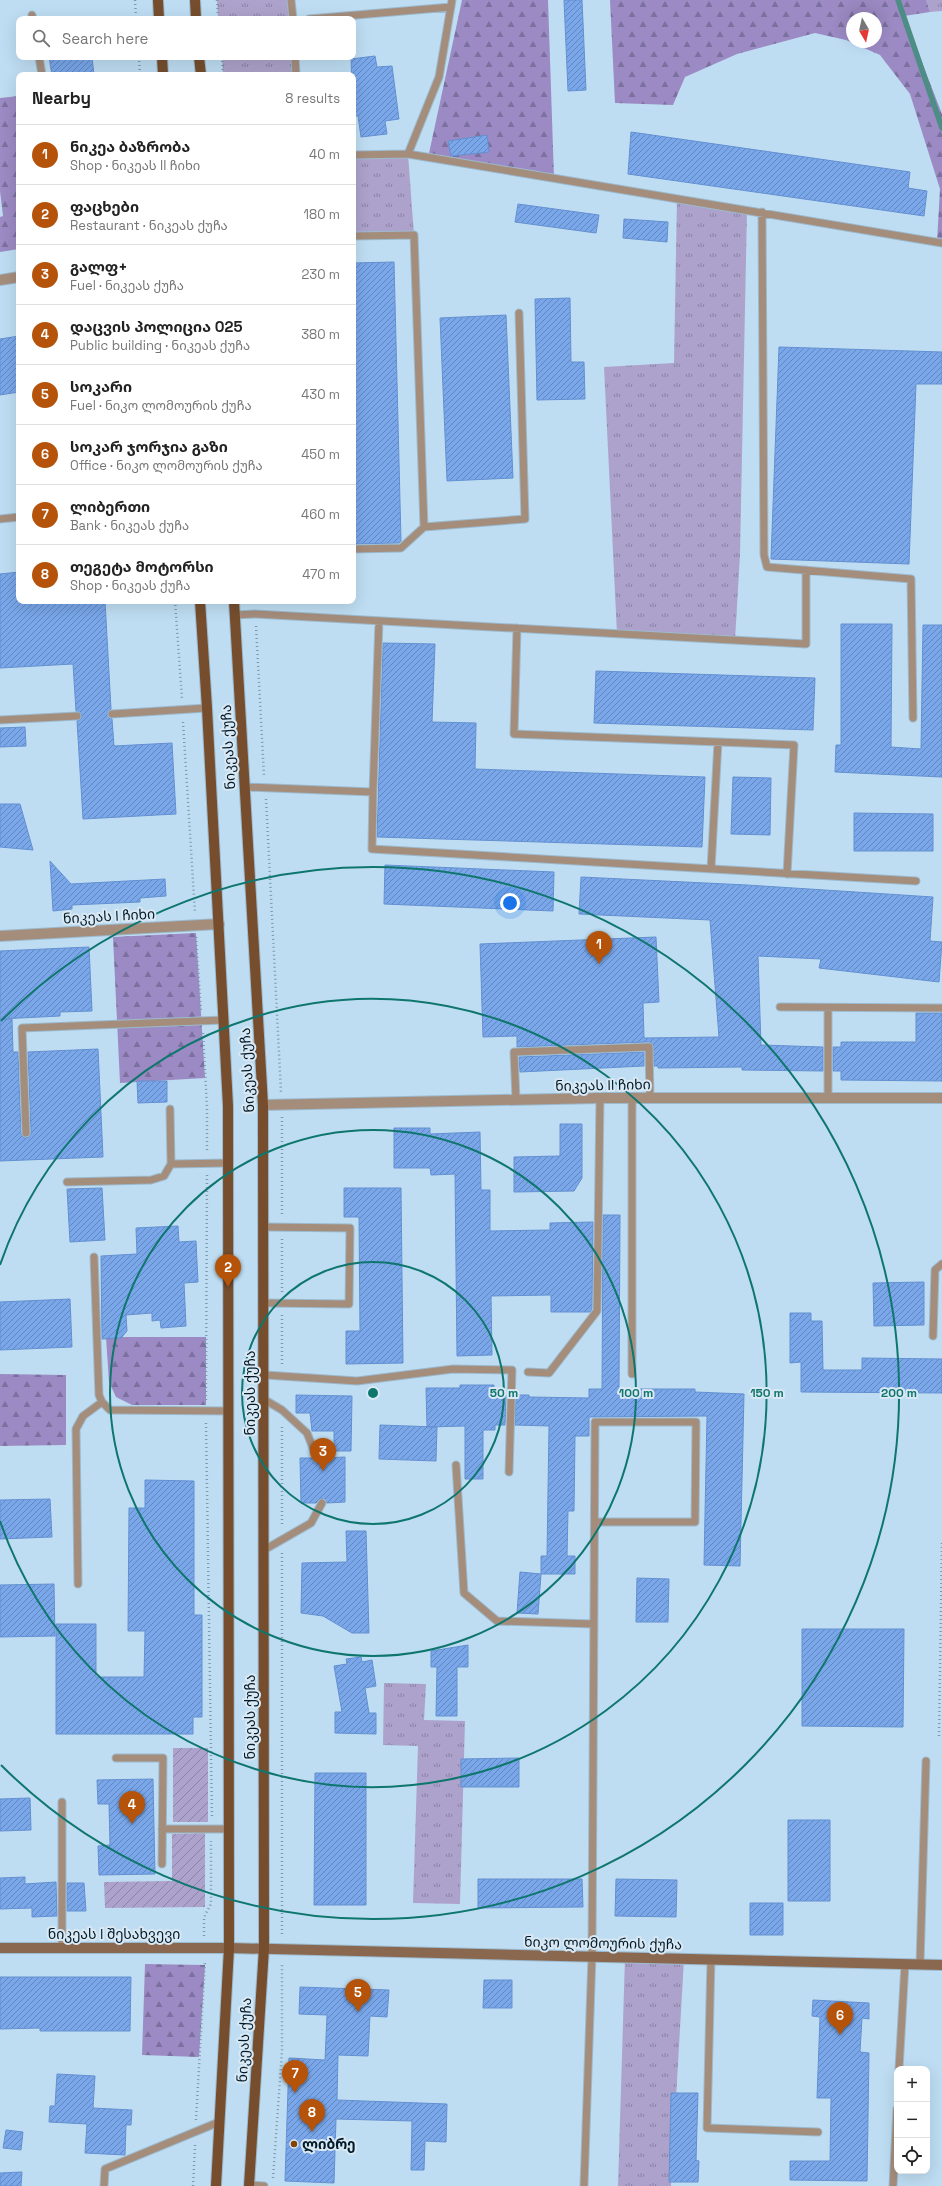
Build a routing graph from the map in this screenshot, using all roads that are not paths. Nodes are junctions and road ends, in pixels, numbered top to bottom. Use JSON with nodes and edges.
{"nodes":[{"id":1,"x":158,"y":0,"type":"edge"},
{"id":2,"x":195,"y":0,"type":"edge"},
{"id":3,"x":291,"y":0,"type":"edge"},
{"id":4,"x":452,"y":3,"type":"edge"},
{"id":5,"x":159,"y":16,"type":"edge"},
{"id":6,"x":196,"y":16,"type":"edge"},
{"id":7,"x":292,"y":16,"type":"edge"},
{"id":8,"x":336,"y":16,"type":"edge"},
{"id":9,"x":40,"y":60,"type":"edge"},
{"id":10,"x":162,"y":60,"type":"edge"},
{"id":11,"x":199,"y":60,"type":"edge"},
{"id":12,"x":295,"y":60,"type":"edge"},
{"id":13,"x":42,"y":72,"type":"edge"},
{"id":14,"x":163,"y":72,"type":"edge"},
{"id":15,"x":201,"y":72,"type":"edge"},
{"id":16,"x":296,"y":72,"type":"edge"},
{"id":17,"x":408,"y":154,"type":"junction"},
{"id":18,"x":356,"y":155,"type":"edge"},
{"id":19,"x":762,"y":212,"type":"junction"},
{"id":20,"x":356,"y":236,"type":"edge"},
{"id":21,"x":942,"y":242,"type":"edge"},
{"id":22,"x":16,"y":278,"type":"edge"},
{"id":23,"x":0,"y":280,"type":"edge"},
{"id":24,"x":519,"y":313,"type":"dead end"},
{"id":25,"x":16,"y":517,"type":"edge"},
{"id":26,"x":0,"y":519,"type":"edge"},
{"id":27,"x":424,"y":526,"type":"junction"},
{"id":28,"x":356,"y":549,"type":"edge"},
{"id":29,"x":806,"y":570,"type":"junction"},
{"id":30,"x":200,"y":604,"type":"edge"},
{"id":31,"x":234,"y":604,"type":"edge"},
{"id":32,"x":234,"y":615,"type":"junction"},
{"id":33,"x":379,"y":621,"type":"junction"},
{"id":34,"x":517,"y":628,"type":"junction"},
{"id":35,"x":207,"y":708,"type":"junction"},
{"id":36,"x":112,"y":714,"type":"dead end"},
{"id":37,"x":77,"y":716,"type":"dead end"},
{"id":38,"x":913,"y":718,"type":"dead end"},
{"id":39,"x":0,"y":720,"type":"edge"},
{"id":40,"x":718,"y":742,"type":"junction"},
{"id":41,"x":245,"y":787,"type":"junction"},
{"id":42,"x":373,"y":792,"type":"junction"},
{"id":43,"x":711,"y":869,"type":"junction"},
{"id":44,"x":787,"y":874,"type":"junction"},
{"id":45,"x":916,"y":882,"type":"dead end"},
{"id":46,"x":219,"y":924,"type":"junction"},
{"id":47,"x":0,"y":936,"type":"edge"},
{"id":48,"x":780,"y":1007,"type":"dead end"},
{"id":49,"x":828,"y":1008,"type":"junction"},
{"id":50,"x":942,"y":1008,"type":"edge"},
{"id":51,"x":224,"y":1020,"type":"junction"},
{"id":52,"x":600,"y":1098,"type":"junction"},
{"id":53,"x":632,"y":1098,"type":"junction"},
{"id":54,"x":650,"y":1098,"type":"junction"},
{"id":55,"x":828,"y":1098,"type":"junction"},
{"id":56,"x":942,"y":1098,"type":"edge"},
{"id":57,"x":516,"y":1100,"type":"junction"},
{"id":58,"x":263,"y":1105,"type":"junction"},
{"id":59,"x":170,"y":1109,"type":"dead end"},
{"id":60,"x":26,"y":1134,"type":"dead end"},
{"id":61,"x":228,"y":1163,"type":"junction"},
{"id":62,"x":172,"y":1164,"type":"junction"},
{"id":63,"x":67,"y":1182,"type":"dead end"},
{"id":64,"x":264,"y":1227,"type":"junction"},
{"id":65,"x":94,"y":1257,"type":"dead end"},
{"id":66,"x":942,"y":1264,"type":"edge"},
{"id":67,"x":264,"y":1303,"type":"junction"},
{"id":68,"x":933,"y":1336,"type":"dead end"},
{"id":69,"x":528,"y":1372,"type":"dead end"},
{"id":70,"x":632,"y":1374,"type":"dead end"},
{"id":71,"x":265,"y":1375,"type":"junction"},
{"id":72,"x":265,"y":1400,"type":"junction"},
{"id":73,"x":102,"y":1402,"type":"junction"},
{"id":74,"x":229,"y":1411,"type":"junction"},
{"id":75,"x":317,"y":1458,"type":"dead end"},
{"id":76,"x":456,"y":1465,"type":"dead end"},
{"id":77,"x":509,"y":1472,"type":"dead end"},
{"id":78,"x":322,"y":1502,"type":"dead end"},
{"id":79,"x":595,"y":1522,"type":"junction"},
{"id":80,"x":264,"y":1550,"type":"junction"},
{"id":81,"x":78,"y":1584,"type":"dead end"},
{"id":82,"x":594,"y":1624,"type":"junction"},
{"id":83,"x":116,"y":1758,"type":"dead end"},
{"id":84,"x":926,"y":1761,"type":"dead end"},
{"id":85,"x":62,"y":1802,"type":"dead end"},
{"id":86,"x":162,"y":1829,"type":"junction"},
{"id":87,"x":229,"y":1829,"type":"junction"},
{"id":88,"x":162,"y":1864,"type":"dead end"},
{"id":89,"x":0,"y":1948,"type":"edge"},
{"id":90,"x":62,"y":1948,"type":"junction"},
{"id":91,"x":229,"y":1948,"type":"junction"},
{"id":92,"x":264,"y":1948,"type":"junction"},
{"id":93,"x":592,"y":1956,"type":"junction"},
{"id":94,"x":711,"y":1959,"type":"junction"},
{"id":95,"x":905,"y":1964,"type":"junction"},
{"id":96,"x":920,"y":1964,"type":"junction"},
{"id":97,"x":942,"y":1965,"type":"edge"},
{"id":98,"x":899,"y":2066,"type":"edge"},
{"id":99,"x":219,"y":2122,"type":"junction"},
{"id":100,"x":818,"y":2132,"type":"dead end"},
{"id":101,"x":896,"y":2138,"type":"edge"},
{"id":102,"x":104,"y":2186,"type":"edge"},
{"id":103,"x":216,"y":2186,"type":"edge"},
{"id":104,"x":249,"y":2186,"type":"edge"},
{"id":105,"x":264,"y":2186,"type":"edge"},
{"id":106,"x":584,"y":2186,"type":"edge"},
{"id":107,"x":893,"y":2186,"type":"edge"}],
"edges":[{"from":1,"to":5,"type":"main road"},
{"from":2,"to":6,"type":"main road"},
{"from":3,"to":7,"type":"lane"},
{"from":4,"to":8,"type":"lane"},
{"from":4,"to":17,"type":"lane"},
{"from":9,"to":13,"type":"lane"},
{"from":10,"to":14,"type":"main road"},
{"from":11,"to":15,"type":"main road"},
{"from":12,"to":16,"type":"lane"},
{"from":17,"to":18,"type":"lane"},
{"from":17,"to":19,"type":"lane"},
{"from":19,"to":21,"type":"lane"},
{"from":19,"to":29,"type":"lane"},
{"from":20,"to":27,"type":"lane"},
{"from":22,"to":23,"type":"street"},
{"from":24,"to":27,"type":"lane"},
{"from":25,"to":26,"type":"lane"},
{"from":27,"to":28,"type":"lane"},
{"from":29,"to":34,"type":"lane"},
{"from":29,"to":38,"type":"lane"},
{"from":30,"to":35,"type":"main road","name":"ნიკეას ქუჩა"},
{"from":31,"to":32,"type":"main road","name":"ნიკეას ქუჩა"},
{"from":32,"to":33,"type":"lane"},
{"from":32,"to":41,"type":"main road","name":"ნიკეას ქუჩა"},
{"from":33,"to":34,"type":"lane"},
{"from":33,"to":42,"type":"lane"},
{"from":34,"to":40,"type":"lane"},
{"from":35,"to":36,"type":"lane"},
{"from":35,"to":46,"type":"main road","name":"ნიკეას ქუჩა"},
{"from":37,"to":39,"type":"lane"},
{"from":40,"to":43,"type":"lane"},
{"from":40,"to":44,"type":"lane"},
{"from":41,"to":42,"type":"lane"},
{"from":41,"to":58,"type":"main road","name":"ნიკეას ქუჩა"},
{"from":42,"to":43,"type":"lane"},
{"from":43,"to":44,"type":"lane"},
{"from":44,"to":45,"type":"lane"},
{"from":46,"to":47,"type":"street","name":"ნიკეას I ჩიხი"},
{"from":46,"to":51,"type":"main road","name":"ნიკეას ქუჩა"},
{"from":48,"to":49,"type":"lane"},
{"from":49,"to":50,"type":"lane"},
{"from":49,"to":55,"type":"lane"},
{"from":51,"to":60,"type":"lane"},
{"from":51,"to":61,"type":"main road","name":"ნიკეას ქუჩა"},
{"from":52,"to":53,"type":"street","name":"ნიკეას II ჩიხი"},
{"from":52,"to":57,"type":"street","name":"ნიკეას II ჩიხი"},
{"from":52,"to":69,"type":"lane"},
{"from":53,"to":54,"type":"street","name":"ნიკეას II ჩიხი"},
{"from":53,"to":70,"type":"lane"},
{"from":54,"to":55,"type":"street","name":"ნიკეას II ჩიხი"},
{"from":54,"to":57,"type":"lane"},
{"from":55,"to":56,"type":"street","name":"ნიკეას II ჩიხი"},
{"from":57,"to":58,"type":"street","name":"ნიკეას II ჩიხი"},
{"from":58,"to":64,"type":"main road","name":"ნიკეას ქუჩა"},
{"from":59,"to":62,"type":"lane"},
{"from":61,"to":62,"type":"lane"},
{"from":61,"to":74,"type":"main road","name":"ნიკეას ქუჩა"},
{"from":62,"to":63,"type":"lane"},
{"from":64,"to":67,"type":"main road","name":"ნიკეას ქუჩა"},
{"from":64,"to":67,"type":"lane"},
{"from":65,"to":73,"type":"lane"},
{"from":66,"to":68,"type":"lane"},
{"from":67,"to":71,"type":"main road","name":"ნიკეას ქუჩა"},
{"from":71,"to":72,"type":"main road","name":"ნიკეას ქუჩა"},
{"from":71,"to":77,"type":"lane"},
{"from":72,"to":75,"type":"lane"},
{"from":72,"to":80,"type":"main road","name":"ნიკეას ქუჩა"},
{"from":73,"to":74,"type":"lane"},
{"from":73,"to":81,"type":"lane"},
{"from":74,"to":87,"type":"main road","name":"ნიკეას ქუჩა"},
{"from":76,"to":82,"type":"lane"},
{"from":78,"to":80,"type":"lane"},
{"from":79,"to":79,"type":"lane"},
{"from":79,"to":82,"type":"lane"},
{"from":80,"to":92,"type":"main road","name":"ნიკეას ქუჩა"},
{"from":82,"to":93,"type":"lane"},
{"from":83,"to":86,"type":"lane"},
{"from":84,"to":96,"type":"lane"},
{"from":85,"to":90,"type":"lane"},
{"from":86,"to":87,"type":"lane"},
{"from":86,"to":88,"type":"lane"},
{"from":87,"to":91,"type":"main road","name":"ნიკეას ქუჩა"},
{"from":89,"to":90,"type":"street","name":"ნიკეას I შესახვევი"},
{"from":90,"to":91,"type":"street","name":"ნიკეას I შესახვევი"},
{"from":91,"to":92,"type":"street","name":"ნიკო ლომოურის ქუჩა"},
{"from":91,"to":99,"type":"main road","name":"ნიკეას ქუჩა"},
{"from":92,"to":93,"type":"street","name":"ნიკო ლომოურის ქუჩა"},
{"from":92,"to":104,"type":"main road","name":"ნიკეას ქუჩა"},
{"from":93,"to":94,"type":"street","name":"ნიკო ლომოურის ქუჩა"},
{"from":93,"to":106,"type":"lane"},
{"from":94,"to":95,"type":"street","name":"ნიკო ლომოურის ქუჩა"},
{"from":94,"to":100,"type":"lane"},
{"from":95,"to":96,"type":"street","name":"ნიკო ლომოურის ქუჩა"},
{"from":95,"to":98,"type":"lane"},
{"from":96,"to":97,"type":"street","name":"ნიკო ლომოურის ქუჩა"},
{"from":99,"to":102,"type":"lane"},
{"from":99,"to":103,"type":"main road","name":"ნიკეას ქუჩა"},
{"from":101,"to":107,"type":"lane"},
{"from":104,"to":105,"type":"lane"}]}
